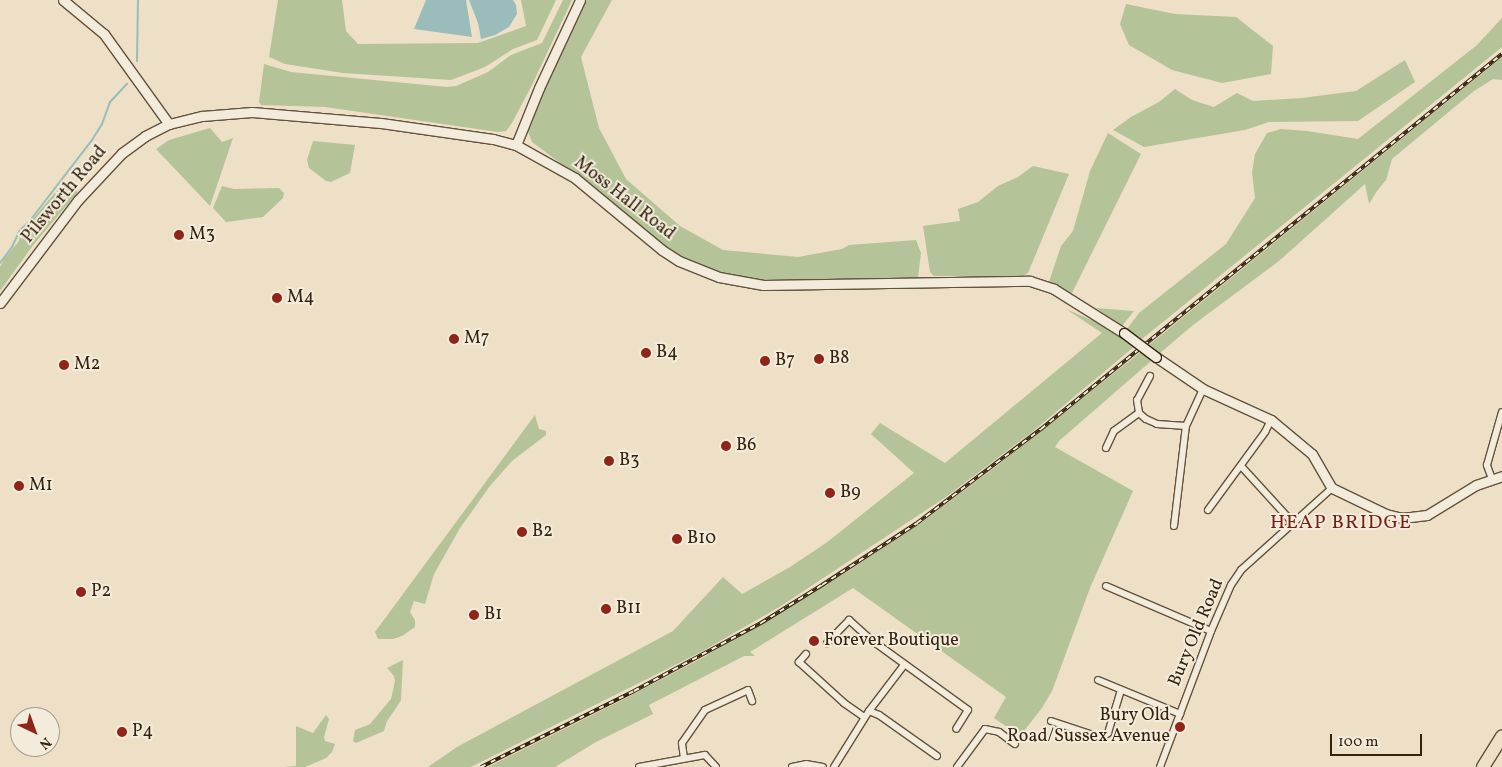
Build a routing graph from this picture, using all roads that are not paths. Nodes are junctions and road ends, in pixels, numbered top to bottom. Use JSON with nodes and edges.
{"nodes":[{"id":1,"x":63,"y":0,"type":"edge"},
{"id":2,"x":580,"y":0,"type":"edge"},
{"id":3,"x":169,"y":124,"type":"junction"},
{"id":4,"x":516,"y":145,"type":"junction"},
{"id":5,"x":0,"y":302,"type":"edge"},
{"id":6,"x":1150,"y":376,"type":"dead end"},
{"id":7,"x":1203,"y":389,"type":"junction"},
{"id":8,"x":1502,"y":412,"type":"edge"},
{"id":9,"x":1139,"y":413,"type":"junction"},
{"id":10,"x":1271,"y":420,"type":"junction"},
{"id":11,"x":1186,"y":426,"type":"junction"},
{"id":12,"x":1106,"y":448,"type":"dead end"},
{"id":13,"x":1241,"y":466,"type":"junction"},
{"id":14,"x":1502,"y":476,"type":"edge"},
{"id":15,"x":1492,"y":479,"type":"junction"},
{"id":16,"x":1332,"y":488,"type":"junction"},
{"id":17,"x":1208,"y":510,"type":"dead end"},
{"id":18,"x":1293,"y":523,"type":"junction"},
{"id":19,"x":1174,"y":526,"type":"dead end"},
{"id":20,"x":1106,"y":586,"type":"dead end"},
{"id":21,"x":1211,"y":630,"type":"junction"},
{"id":22,"x":827,"y":643,"type":"dead end"},
{"id":23,"x":806,"y":654,"type":"dead end"},
{"id":24,"x":904,"y":664,"type":"junction"},
{"id":25,"x":1098,"y":680,"type":"dead end"},
{"id":26,"x":1121,"y":690,"type":"junction"},
{"id":27,"x":752,"y":701,"type":"dead end"},
{"id":28,"x":869,"y":711,"type":"junction"},
{"id":29,"x":1180,"y":714,"type":"junction"},
{"id":30,"x":864,"y":717,"type":"junction"},
{"id":31,"x":1051,"y":721,"type":"dead end"},
{"id":32,"x":956,"y":729,"type":"dead end"},
{"id":33,"x":1502,"y":737,"type":"edge"},
{"id":34,"x":1015,"y":744,"type":"dead end"},
{"id":35,"x":937,"y":756,"type":"dead end"},
{"id":36,"x":684,"y":758,"type":"junction"},
{"id":37,"x":639,"y":767,"type":"edge"},
{"id":38,"x":716,"y":767,"type":"edge"},
{"id":39,"x":792,"y":767,"type":"edge"},
{"id":40,"x":823,"y":767,"type":"edge"},
{"id":41,"x":834,"y":767,"type":"edge"},
{"id":42,"x":957,"y":767,"type":"edge"},
{"id":43,"x":1160,"y":767,"type":"edge"},
{"id":44,"x":1483,"y":767,"type":"edge"}],
"edges":[{"from":1,"to":3,"type":"street"},
{"from":2,"to":4,"type":"street"},
{"from":3,"to":4,"type":"street","name":"Moss Hall Road"},
{"from":3,"to":5,"type":"street","name":"Pilsworth Road"},
{"from":4,"to":7,"type":"street","name":"Moss Hall Road","bridge":true},
{"from":6,"to":9,"type":"street"},
{"from":7,"to":10,"type":"street","name":"Moss Hall Road"},
{"from":7,"to":11,"type":"street"},
{"from":8,"to":15,"type":"street"},
{"from":9,"to":11,"type":"street"},
{"from":9,"to":12,"type":"street"},
{"from":10,"to":13,"type":"street"},
{"from":10,"to":16,"type":"street","name":"Moss Hall Road"},
{"from":11,"to":19,"type":"street"},
{"from":13,"to":17,"type":"street"},
{"from":13,"to":18,"type":"street"},
{"from":14,"to":15,"type":"street"},
{"from":15,"to":16,"type":"street"},
{"from":16,"to":18,"type":"street","name":"Bury Old Road"},
{"from":18,"to":21,"type":"street","name":"Bury Old Road"},
{"from":20,"to":21,"type":"street"},
{"from":21,"to":29,"type":"street","name":"Bury Old Road"},
{"from":22,"to":24,"type":"street"},
{"from":23,"to":30,"type":"street"},
{"from":24,"to":28,"type":"street"},
{"from":24,"to":32,"type":"street"},
{"from":25,"to":26,"type":"street"},
{"from":26,"to":29,"type":"street"},
{"from":26,"to":31,"type":"street"},
{"from":27,"to":36,"type":"street"},
{"from":28,"to":30,"type":"street"},
{"from":28,"to":35,"type":"street"},
{"from":29,"to":43,"type":"street","name":"Bury Old Road"},
{"from":30,"to":41,"type":"street"},
{"from":33,"to":44,"type":"highway"},
{"from":34,"to":42,"type":"street"},
{"from":36,"to":37,"type":"street"},
{"from":36,"to":38,"type":"street"},
{"from":39,"to":40,"type":"street"}]}
